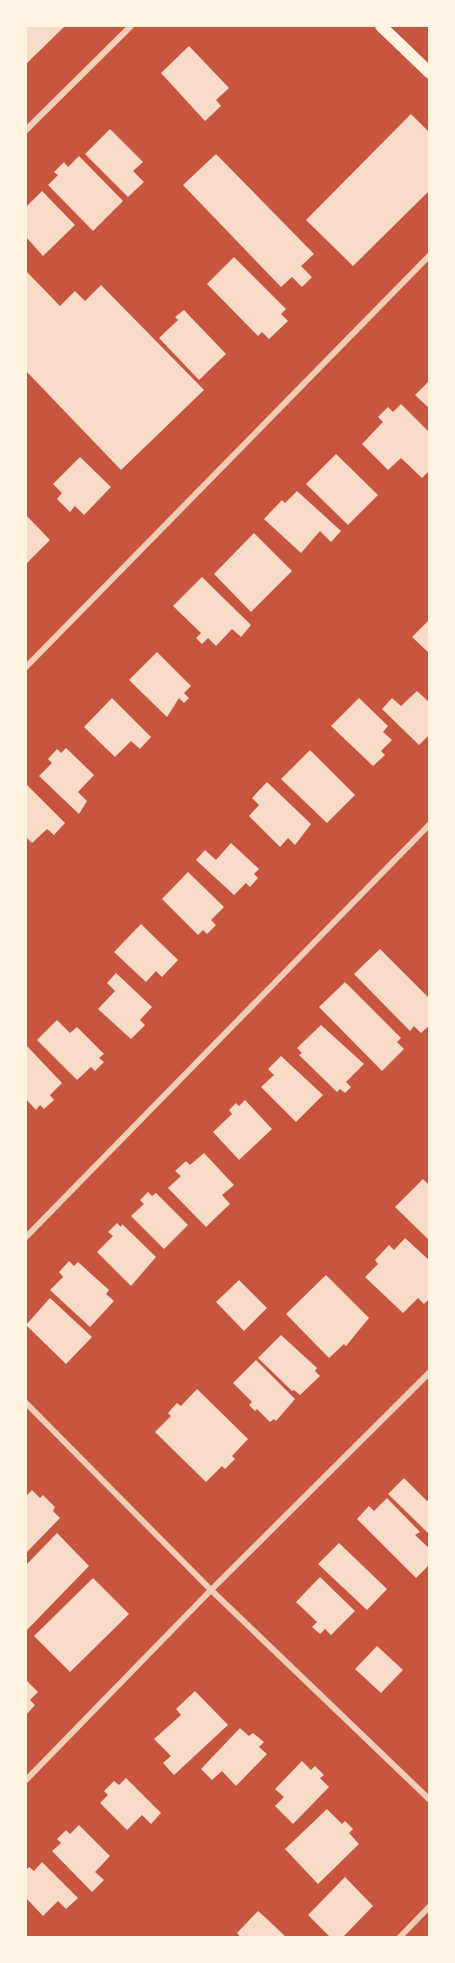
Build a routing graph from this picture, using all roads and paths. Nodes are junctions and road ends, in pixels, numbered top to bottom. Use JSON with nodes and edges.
{"nodes":[{"id":1,"x":131,"y":26,"type":"edge"},
{"id":2,"x":381,"y":26,"type":"edge"},
{"id":3,"x":429,"y":73,"type":"edge"},
{"id":4,"x":26,"y":130,"type":"edge"},
{"id":5,"x":429,"y":255,"type":"edge"},
{"id":6,"x":26,"y":667,"type":"edge"},
{"id":7,"x":429,"y":824,"type":"edge"},
{"id":8,"x":26,"y":1237,"type":"edge"},
{"id":9,"x":429,"y":1372,"type":"edge"},
{"id":10,"x":26,"y":1403,"type":"edge"},
{"id":11,"x":211,"y":1590,"type":"junction"},
{"id":12,"x":26,"y":1780,"type":"edge"},
{"id":13,"x":429,"y":1800,"type":"edge"},
{"id":14,"x":429,"y":1906,"type":"edge"},
{"id":15,"x":399,"y":1938,"type":"edge"}],
"edges":[{"from":1,"to":4,"type":"street"},
{"from":2,"to":3,"type":"main road"},
{"from":5,"to":6,"type":"street"},
{"from":7,"to":8,"type":"street"},
{"from":9,"to":11,"type":"street"},
{"from":10,"to":11,"type":"street"},
{"from":11,"to":12,"type":"street"},
{"from":11,"to":13,"type":"street"},
{"from":14,"to":15,"type":"street"}]}
